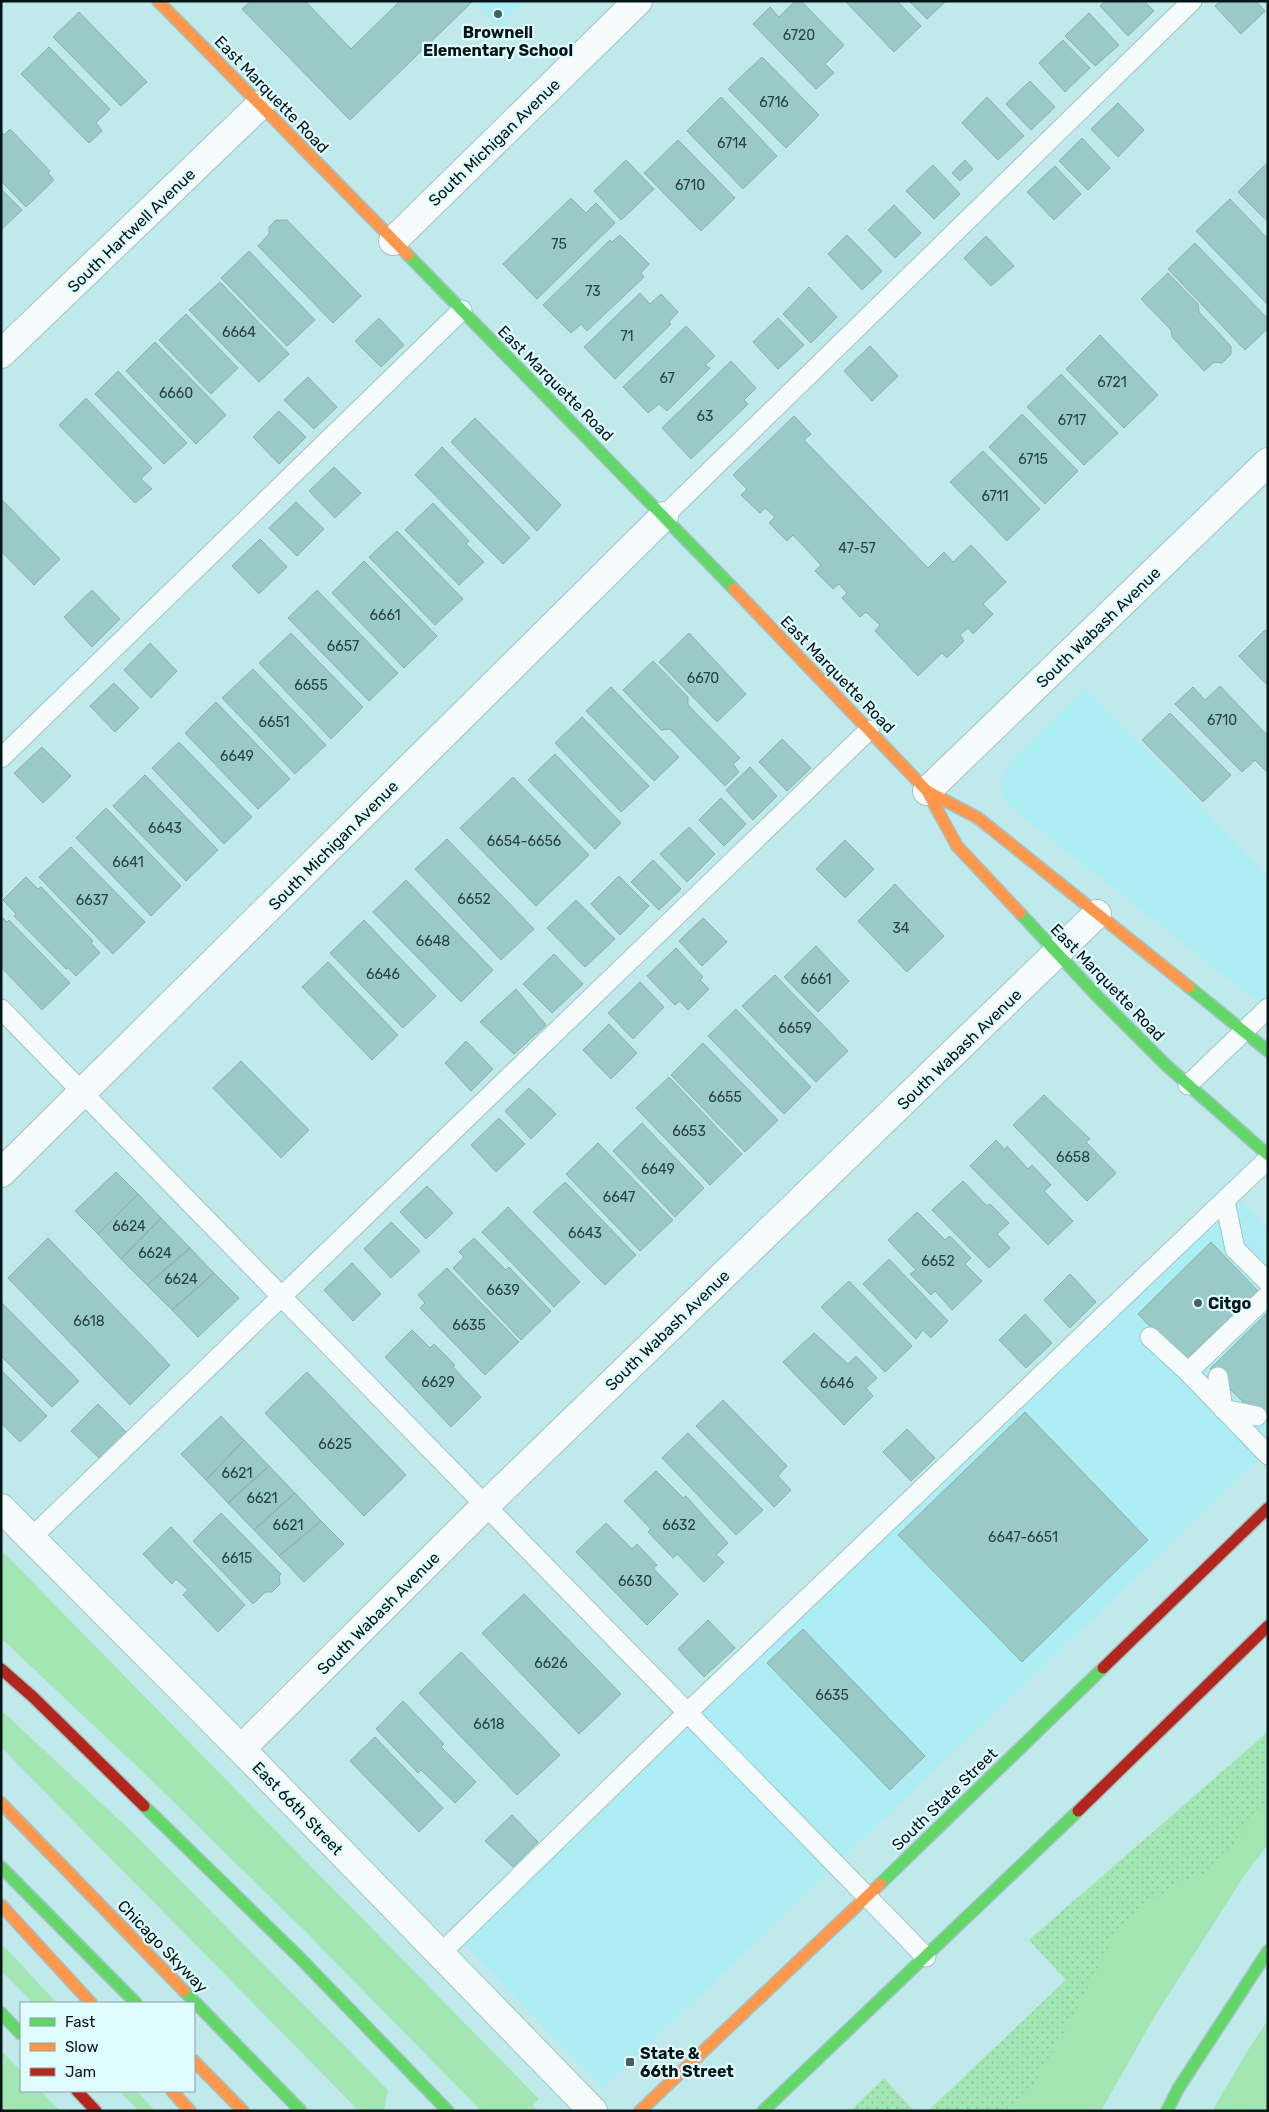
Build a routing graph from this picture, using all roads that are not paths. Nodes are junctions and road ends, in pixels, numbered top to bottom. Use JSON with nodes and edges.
{"nodes":[{"id":1,"x":158,"y":1,"type":"edge"},
{"id":2,"x":638,"y":1,"type":"edge"},
{"id":3,"x":1192,"y":1,"type":"edge"},
{"id":4,"x":260,"y":105,"type":"junction"},
{"id":5,"x":393,"y":240,"type":"junction"},
{"id":6,"x":462,"y":310,"type":"junction"},
{"id":7,"x":1,"y":354,"type":"edge"},
{"id":8,"x":1268,"y":462,"type":"edge"},
{"id":9,"x":664,"y":516,"type":"junction"},
{"id":10,"x":869,"y":730,"type":"junction"},
{"id":11,"x":1,"y":758,"type":"edge"},
{"id":12,"x":927,"y":791,"type":"junction"},
{"id":13,"x":1097,"y":914,"type":"junction"},
{"id":14,"x":1057,"y":953,"type":"junction"},
{"id":15,"x":1268,"y":1008,"type":"edge"},
{"id":16,"x":1,"y":1010,"type":"edge"},
{"id":17,"x":1243,"y":1032,"type":"junction"},
{"id":18,"x":1268,"y":1051,"type":"edge"},
{"id":19,"x":1188,"y":1085,"type":"junction"},
{"id":20,"x":82,"y":1092,"type":"junction"},
{"id":21,"x":1268,"y":1155,"type":"edge"},
{"id":22,"x":1268,"y":1159,"type":"edge"},
{"id":23,"x":1,"y":1173,"type":"edge"},
{"id":24,"x":1225,"y":1201,"type":"junction"},
{"id":25,"x":1268,"y":1282,"type":"edge"},
{"id":26,"x":1268,"y":1295,"type":"edge"},
{"id":27,"x":281,"y":1296,"type":"junction"},
{"id":28,"x":1150,"y":1338,"type":"dead end"},
{"id":29,"x":1188,"y":1372,"type":"junction"},
{"id":30,"x":1218,"y":1377,"type":"dead end"},
{"id":31,"x":1230,"y":1403,"type":"junction"},
{"id":32,"x":1257,"y":1416,"type":"dead end"},
{"id":33,"x":1268,"y":1455,"type":"edge"},
{"id":34,"x":486,"y":1505,"type":"junction"},
{"id":35,"x":1,"y":1508,"type":"edge"},
{"id":36,"x":1268,"y":1508,"type":"edge"},
{"id":37,"x":31,"y":1538,"type":"junction"},
{"id":38,"x":1268,"y":1626,"type":"edge"},
{"id":39,"x":1,"y":1669,"type":"edge"},
{"id":40,"x":688,"y":1712,"type":"junction"},
{"id":41,"x":241,"y":1749,"type":"junction"},
{"id":42,"x":1,"y":1804,"type":"edge"},
{"id":43,"x":1,"y":1867,"type":"edge"},
{"id":44,"x":868,"y":1896,"type":"junction"},
{"id":45,"x":1,"y":1905,"type":"edge"},
{"id":46,"x":1268,"y":1951,"type":"edge"},
{"id":47,"x":440,"y":1954,"type":"junction"},
{"id":48,"x":926,"y":1956,"type":"junction"},
{"id":49,"x":90,"y":2002,"type":"edge"},
{"id":50,"x":135,"y":2002,"type":"edge"},
{"id":51,"x":195,"y":2002,"type":"edge"},
{"id":52,"x":195,"y":2002,"type":"edge"},
{"id":53,"x":1,"y":2014,"type":"edge"},
{"id":54,"x":20,"y":2033,"type":"edge"},
{"id":55,"x":195,"y":2062,"type":"edge"},
{"id":56,"x":78,"y":2092,"type":"edge"},
{"id":57,"x":173,"y":2092,"type":"edge"},
{"id":58,"x":96,"y":2111,"type":"edge"},
{"id":59,"x":190,"y":2111,"type":"edge"},
{"id":60,"x":243,"y":2111,"type":"edge"},
{"id":61,"x":301,"y":2111,"type":"edge"},
{"id":62,"x":448,"y":2111,"type":"edge"},
{"id":63,"x":593,"y":2111,"type":"edge"},
{"id":64,"x":640,"y":2111,"type":"edge"},
{"id":65,"x":763,"y":2111,"type":"edge"},
{"id":66,"x":1167,"y":2111,"type":"edge"}],
"edges":[{"from":1,"to":4,"type":"main road","name":"East Marquette Road"},
{"from":2,"to":5,"type":"street","name":"South Michigan Avenue"},
{"from":3,"to":9,"type":"lane"},
{"from":4,"to":5,"type":"main road","name":"East Marquette Road"},
{"from":4,"to":7,"type":"street","name":"South Hartwell Avenue"},
{"from":5,"to":6,"type":"main road","name":"East Marquette Road"},
{"from":6,"to":9,"type":"main road","name":"East Marquette Road"},
{"from":6,"to":11,"type":"lane"},
{"from":8,"to":12,"type":"street","name":"South Wabash Avenue"},
{"from":9,"to":10,"type":"main road","name":"East Marquette Road"},
{"from":9,"to":20,"type":"street","name":"South Michigan Avenue"},
{"from":10,"to":12,"type":"main road","name":"East Marquette Road"},
{"from":10,"to":27,"type":"lane"},
{"from":12,"to":13,"type":"main road","name":"East Marquette Road"},
{"from":12,"to":14,"type":"main road","name":"East Marquette Road"},
{"from":13,"to":14,"type":"street","name":"South Wabash Avenue"},
{"from":13,"to":17,"type":"main road","name":"East Marquette Road"},
{"from":14,"to":19,"type":"main road","name":"East Marquette Road"},
{"from":14,"to":34,"type":"street","name":"South Wabash Avenue"},
{"from":15,"to":17,"type":"lane"},
{"from":16,"to":20,"type":"lane"},
{"from":17,"to":18,"type":"main road","name":"East Marquette Road"},
{"from":17,"to":19,"type":"lane"},
{"from":19,"to":21,"type":"main road","name":"East Marquette Road"},
{"from":20,"to":23,"type":"street","name":"South Michigan Avenue"},
{"from":20,"to":27,"type":"lane"},
{"from":22,"to":24,"type":"lane"},
{"from":24,"to":25,"type":"lane"},
{"from":24,"to":40,"type":"lane"},
{"from":26,"to":29,"type":"lane"},
{"from":27,"to":34,"type":"lane"},
{"from":27,"to":37,"type":"lane"},
{"from":28,"to":29,"type":"lane"},
{"from":29,"to":31,"type":"lane"},
{"from":30,"to":31,"type":"lane"},
{"from":31,"to":32,"type":"lane"},
{"from":31,"to":33,"type":"lane"},
{"from":34,"to":40,"type":"lane"},
{"from":34,"to":41,"type":"street","name":"South Wabash Avenue"},
{"from":35,"to":37,"type":"street","name":"East 66th Street"},
{"from":36,"to":44,"type":"main road","name":"South State Street"},
{"from":37,"to":41,"type":"street","name":"East 66th Street"},
{"from":38,"to":48,"type":"main road"},
{"from":39,"to":62,"type":"main road"},
{"from":40,"to":44,"type":"lane"},
{"from":40,"to":47,"type":"lane"},
{"from":41,"to":47,"type":"street","name":"East 66th Street"},
{"from":42,"to":51,"type":"main road","name":"Chicago Skyway"},
{"from":43,"to":50,"type":"main road"},
{"from":44,"to":48,"type":"lane"},
{"from":44,"to":64,"type":"main road","name":"South State Street"},
{"from":45,"to":49,"type":"main road"},
{"from":46,"to":66,"type":"main road"},
{"from":47,"to":63,"type":"street","name":"East 66th Street"},
{"from":48,"to":65,"type":"main road"},
{"from":52,"to":61,"type":"main road","name":"Chicago Skyway"},
{"from":53,"to":54,"type":"main road"},
{"from":55,"to":60,"type":"main road"},
{"from":56,"to":58,"type":"main road"},
{"from":57,"to":59,"type":"main road"}]}
